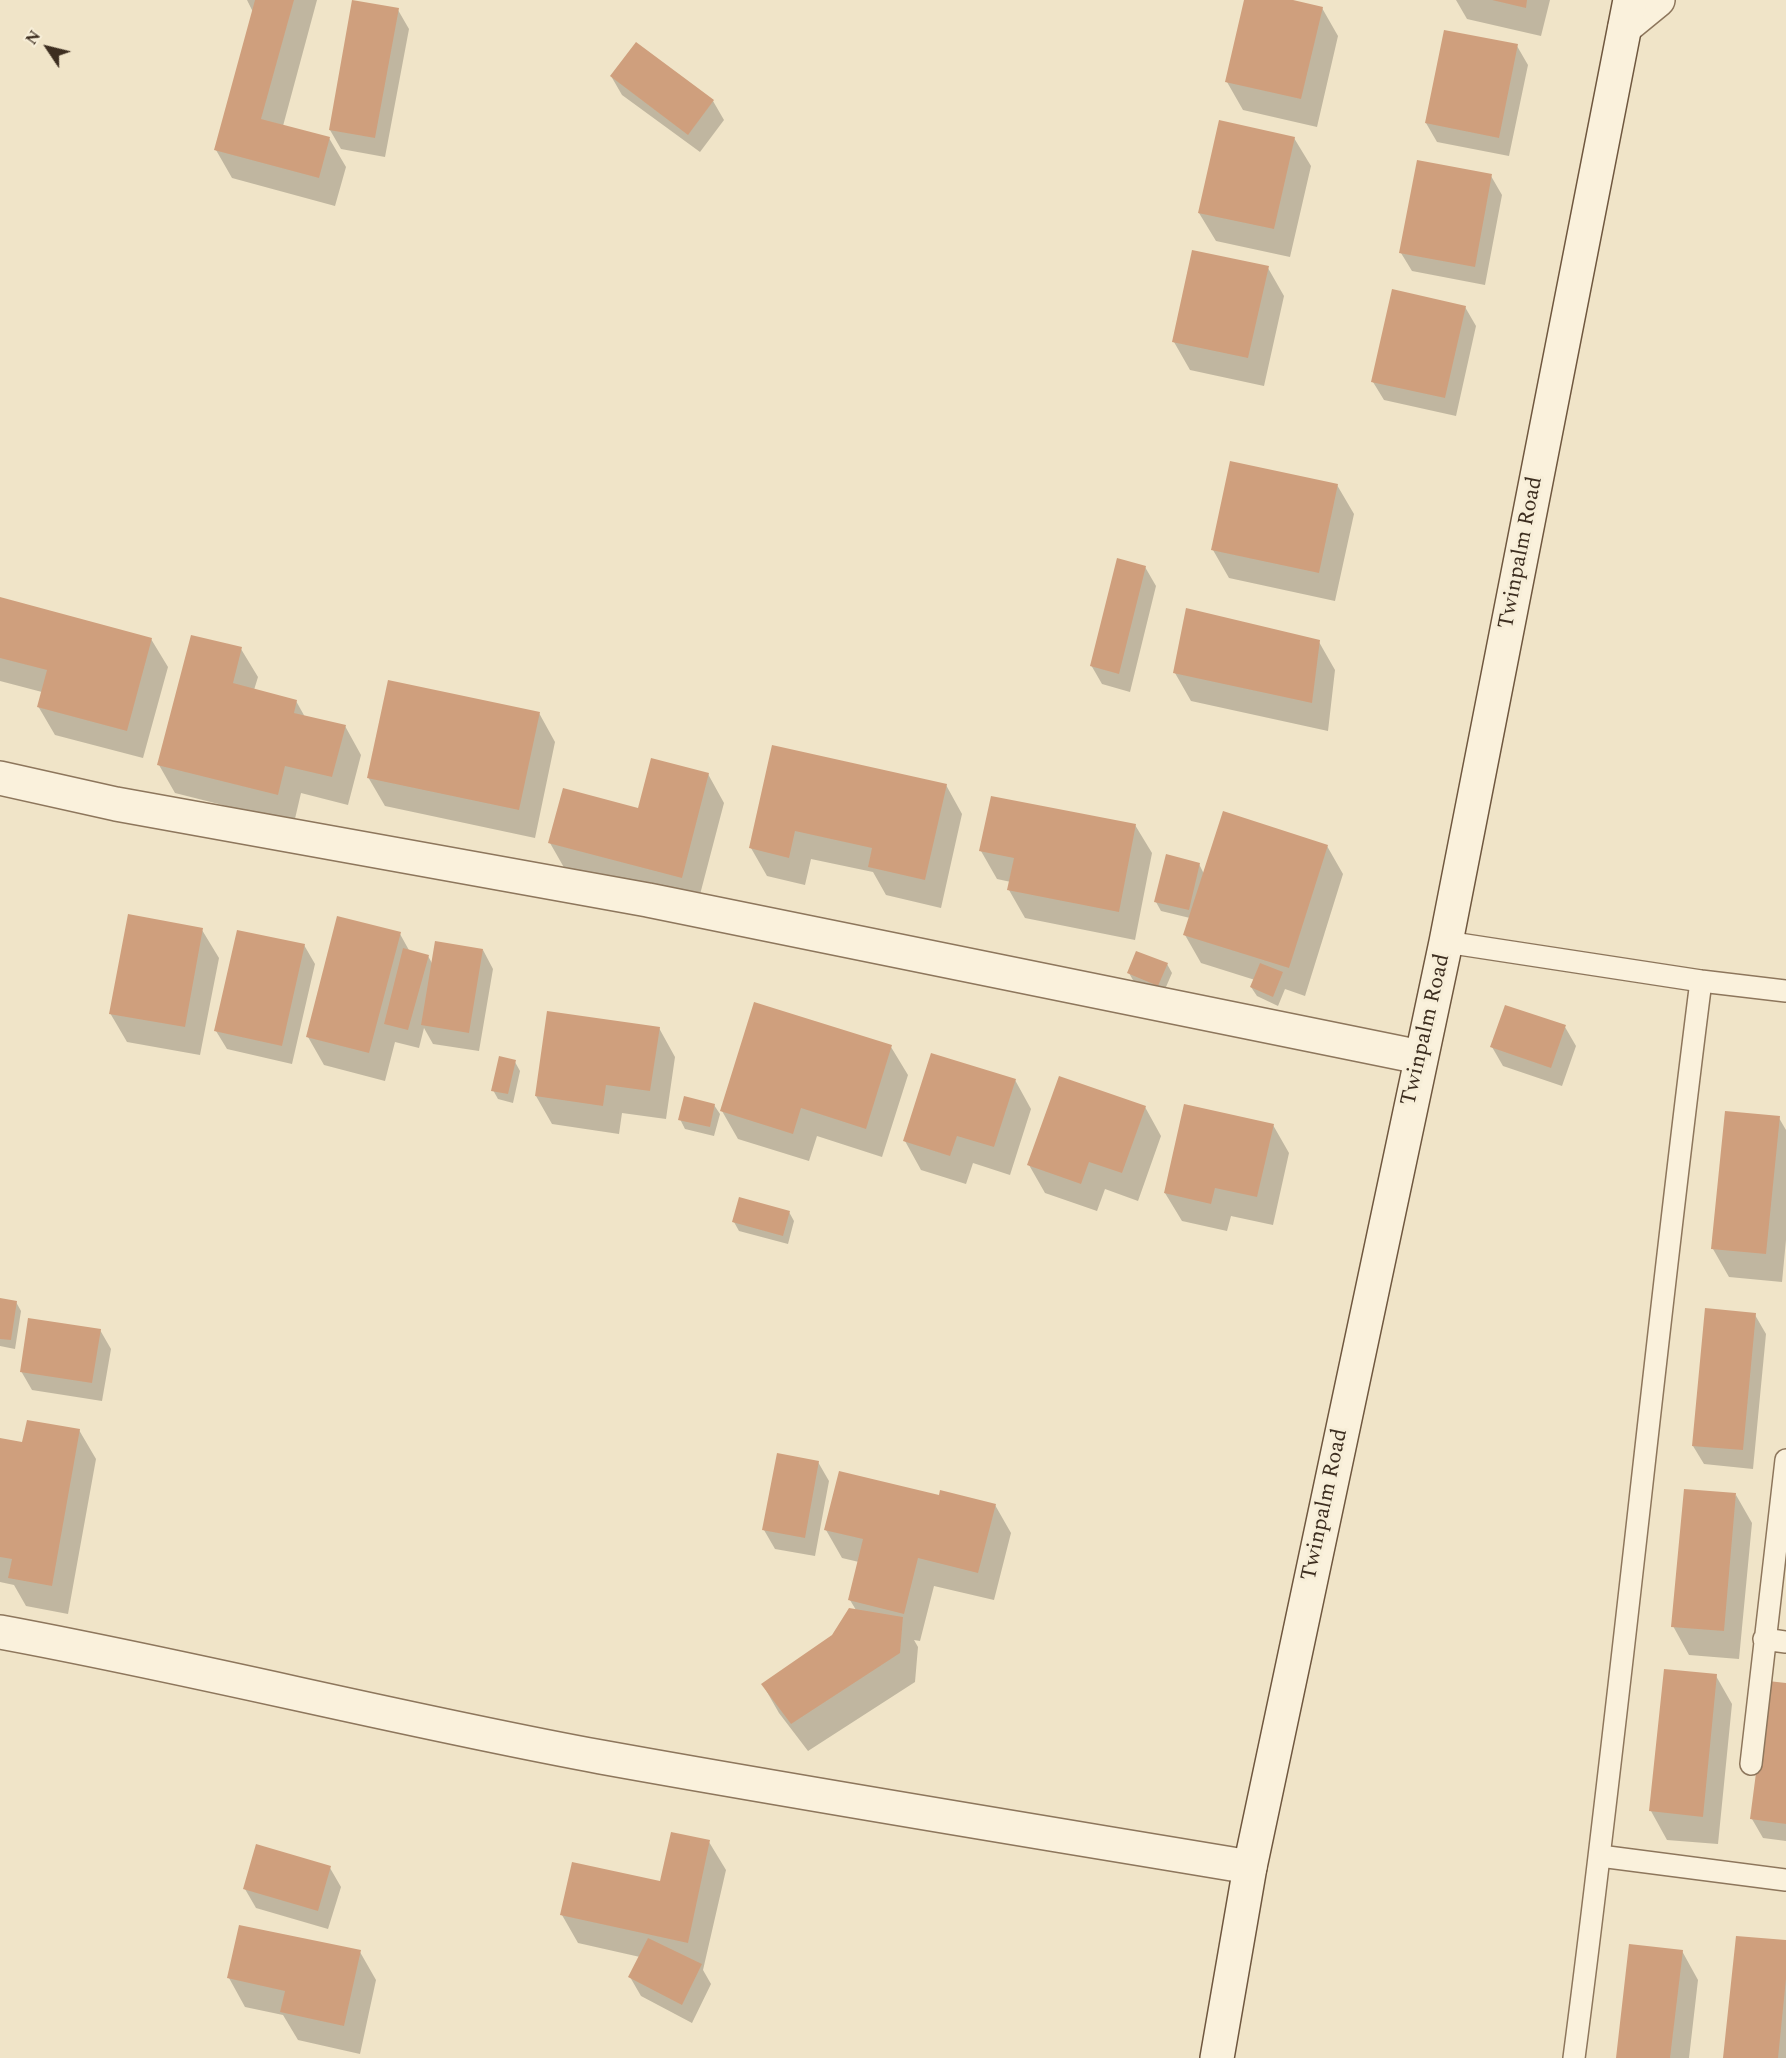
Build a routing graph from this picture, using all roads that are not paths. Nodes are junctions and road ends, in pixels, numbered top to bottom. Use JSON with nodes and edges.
{"nodes":[{"id":1,"x":1658,"y":0,"type":"edge"},
{"id":2,"x":1628,"y":13,"type":"edge"},
{"id":3,"x":0,"y":778,"type":"edge"},
{"id":4,"x":1446,"y":942,"type":"junction"},
{"id":5,"x":1701,"y":981,"type":"junction"},
{"id":6,"x":1786,"y":991,"type":"edge"},
{"id":7,"x":1420,"y":1058,"type":"junction"},
{"id":8,"x":1786,"y":1460,"type":"edge"},
{"id":9,"x":0,"y":1632,"type":"edge"},
{"id":10,"x":1764,"y":1639,"type":"junction"},
{"id":11,"x":1786,"y":1642,"type":"edge"},
{"id":12,"x":1751,"y":1764,"type":"dead end"},
{"id":13,"x":1600,"y":1856,"type":"junction"},
{"id":14,"x":1250,"y":1867,"type":"junction"},
{"id":15,"x":1786,"y":1880,"type":"edge"},
{"id":16,"x":1217,"y":2058,"type":"edge"},
{"id":17,"x":1574,"y":2058,"type":"edge"}],
"edges":[{"from":1,"to":2,"type":"street"},
{"from":2,"to":4,"type":"street","name":"Twinpalm Road"},
{"from":3,"to":7,"type":"street"},
{"from":4,"to":5,"type":"lane"},
{"from":4,"to":7,"type":"street","name":"Twinpalm Road"},
{"from":5,"to":6,"type":"lane"},
{"from":5,"to":13,"type":"lane"},
{"from":7,"to":14,"type":"street","name":"Twinpalm Road"},
{"from":8,"to":10,"type":"lane"},
{"from":9,"to":14,"type":"street"},
{"from":10,"to":11,"type":"lane"},
{"from":10,"to":12,"type":"lane"},
{"from":13,"to":15,"type":"lane"},
{"from":13,"to":17,"type":"lane"},
{"from":14,"to":16,"type":"street","name":"Twinpalm Road"}]}
